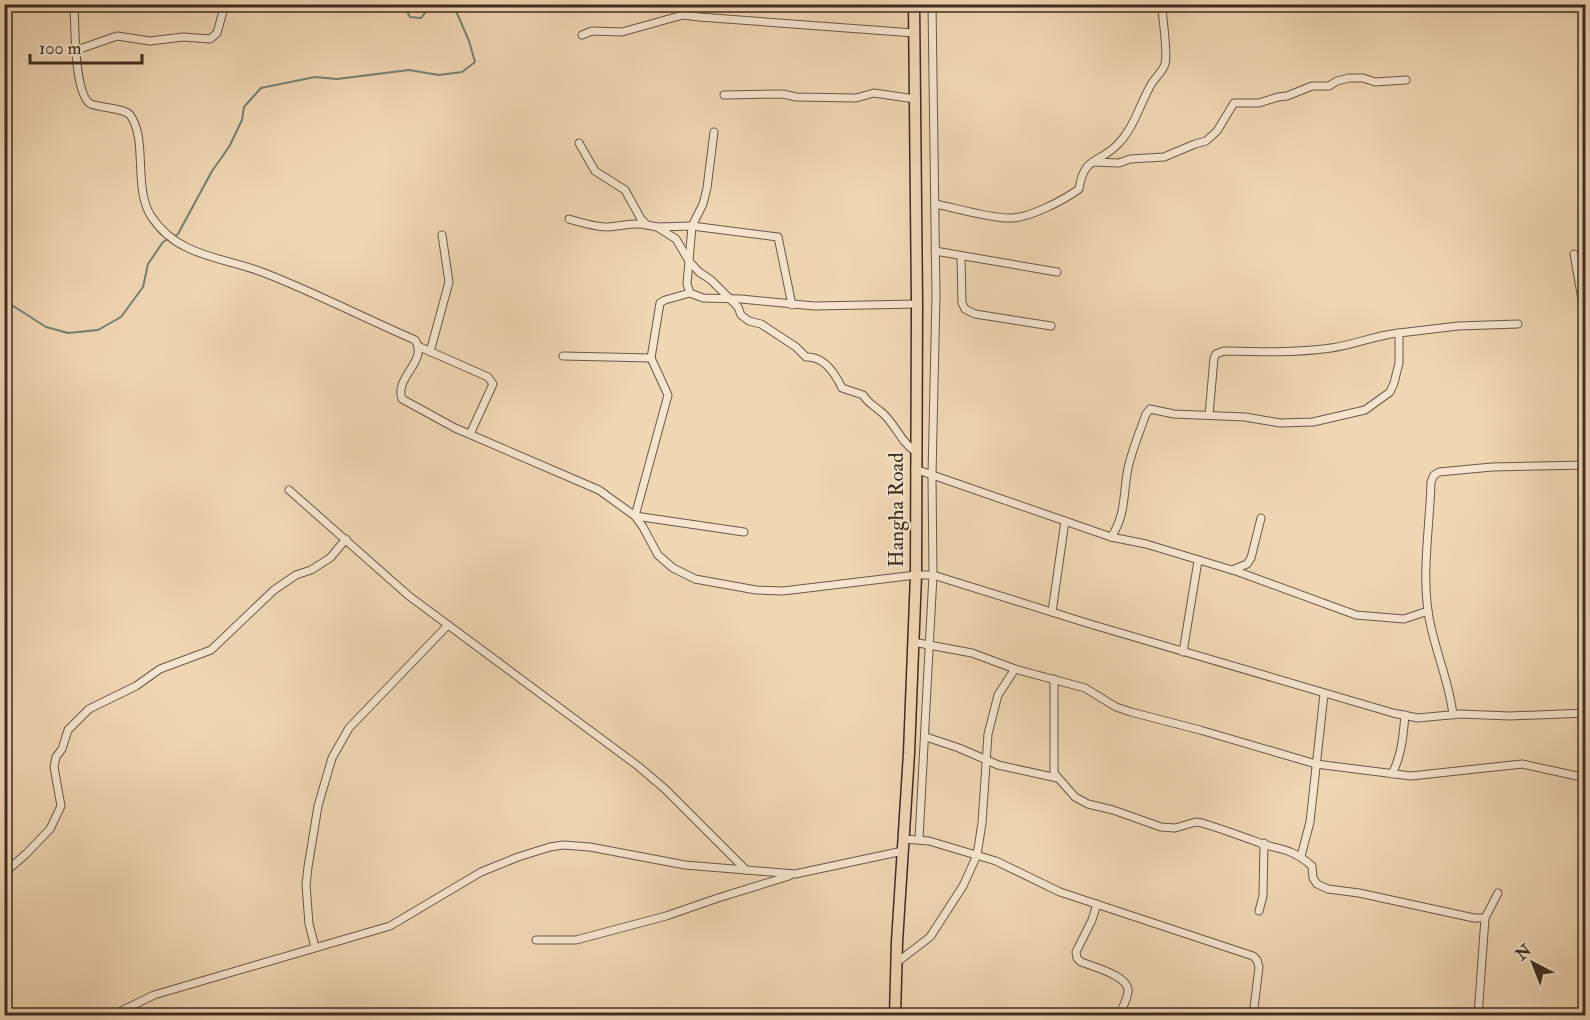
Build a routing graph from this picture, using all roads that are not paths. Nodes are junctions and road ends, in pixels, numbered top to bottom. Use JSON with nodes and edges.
{"nodes":[{"id":1,"x":74,"y":4,"type":"edge"},
{"id":2,"x":225,"y":4,"type":"edge"},
{"id":3,"x":914,"y":4,"type":"edge"},
{"id":4,"x":932,"y":4,"type":"edge"},
{"id":5,"x":1162,"y":9,"type":"dead end"},
{"id":6,"x":914,"y":33,"type":"junction"},
{"id":7,"x":582,"y":35,"type":"dead end"},
{"id":8,"x":77,"y":50,"type":"junction"},
{"id":9,"x":1406,"y":80,"type":"dead end"},
{"id":10,"x":724,"y":95,"type":"dead end"},
{"id":11,"x":915,"y":99,"type":"junction"},
{"id":12,"x":714,"y":132,"type":"dead end"},
{"id":13,"x":579,"y":143,"type":"dead end"},
{"id":14,"x":1090,"y":162,"type":"junction"},
{"id":15,"x":935,"y":204,"type":"junction"},
{"id":16,"x":569,"y":219,"type":"dead end"},
{"id":17,"x":647,"y":225,"type":"junction"},
{"id":18,"x":692,"y":226,"type":"junction"},
{"id":19,"x":657,"y":227,"type":"junction"},
{"id":20,"x":442,"y":235,"type":"dead end"},
{"id":21,"x":935,"y":251,"type":"junction"},
{"id":22,"x":1574,"y":254,"type":"dead end"},
{"id":23,"x":961,"y":255,"type":"junction"},
{"id":24,"x":689,"y":261,"type":"junction"},
{"id":25,"x":1058,"y":272,"type":"dead end"},
{"id":26,"x":690,"y":293,"type":"junction"},
{"id":27,"x":728,"y":298,"type":"junction"},
{"id":28,"x":917,"y":304,"type":"junction"},
{"id":29,"x":792,"y":305,"type":"junction"},
{"id":30,"x":1586,"y":322,"type":"edge"},
{"id":31,"x":1518,"y":324,"type":"dead end"},
{"id":32,"x":1051,"y":326,"type":"dead end"},
{"id":33,"x":1399,"y":333,"type":"junction"},
{"id":34,"x":420,"y":347,"type":"junction"},
{"id":35,"x":430,"y":352,"type":"junction"},
{"id":36,"x":563,"y":356,"type":"dead end"},
{"id":37,"x":651,"y":358,"type":"junction"},
{"id":38,"x":1209,"y":415,"type":"junction"},
{"id":39,"x":470,"y":434,"type":"junction"},
{"id":40,"x":915,"y":452,"type":"junction"},
{"id":41,"x":1586,"y":465,"type":"edge"},
{"id":42,"x":915,"y":469,"type":"junction"},
{"id":43,"x":932,"y":475,"type":"junction"},
{"id":44,"x":289,"y":490,"type":"dead end"},
{"id":45,"x":635,"y":516,"type":"junction"},
{"id":46,"x":1261,"y":518,"type":"dead end"},
{"id":47,"x":1065,"y":521,"type":"junction"},
{"id":48,"x":744,"y":532,"type":"dead end"},
{"id":49,"x":1111,"y":537,"type":"junction"},
{"id":50,"x":346,"y":538,"type":"junction"},
{"id":51,"x":1198,"y":561,"type":"junction"},
{"id":52,"x":1232,"y":570,"type":"junction"},
{"id":53,"x":916,"y":575,"type":"junction"},
{"id":54,"x":933,"y":575,"type":"junction"},
{"id":55,"x":1428,"y":611,"type":"junction"},
{"id":56,"x":1052,"y":612,"type":"junction"},
{"id":57,"x":448,"y":625,"type":"junction"},
{"id":58,"x":913,"y":642,"type":"junction"},
{"id":59,"x":928,"y":644,"type":"junction"},
{"id":60,"x":1183,"y":652,"type":"junction"},
{"id":61,"x":1015,"y":669,"type":"junction"},
{"id":62,"x":1054,"y":679,"type":"junction"},
{"id":63,"x":1324,"y":694,"type":"junction"},
{"id":64,"x":1586,"y":713,"type":"edge"},
{"id":65,"x":1405,"y":715,"type":"junction"},
{"id":66,"x":1453,"y":715,"type":"junction"},
{"id":67,"x":926,"y":737,"type":"junction"},
{"id":68,"x":986,"y":760,"type":"junction"},
{"id":69,"x":1316,"y":764,"type":"junction"},
{"id":70,"x":1392,"y":774,"type":"junction"},
{"id":71,"x":1057,"y":778,"type":"junction"},
{"id":72,"x":1586,"y":778,"type":"edge"},
{"id":73,"x":904,"y":839,"type":"junction"},
{"id":74,"x":919,"y":839,"type":"junction"},
{"id":75,"x":1264,"y":843,"type":"junction"},
{"id":76,"x":903,"y":851,"type":"junction"},
{"id":77,"x":977,"y":855,"type":"junction"},
{"id":78,"x":1301,"y":856,"type":"junction"},
{"id":79,"x":746,"y":870,"type":"junction"},
{"id":80,"x":4,"y":873,"type":"edge"},
{"id":81,"x":795,"y":874,"type":"junction"},
{"id":82,"x":1498,"y":893,"type":"dead end"},
{"id":83,"x":1097,"y":904,"type":"junction"},
{"id":84,"x":1259,"y":910,"type":"dead end"},
{"id":85,"x":1485,"y":918,"type":"junction"},
{"id":86,"x":536,"y":940,"type":"dead end"},
{"id":87,"x":315,"y":947,"type":"junction"},
{"id":88,"x":896,"y":963,"type":"junction"},
{"id":89,"x":111,"y":1016,"type":"edge"},
{"id":90,"x":895,"y":1016,"type":"edge"},
{"id":91,"x":1119,"y":1016,"type":"edge"},
{"id":92,"x":1253,"y":1016,"type":"edge"},
{"id":93,"x":1478,"y":1016,"type":"edge"}],
"edges":[{"from":1,"to":8,"type":"street"},
{"from":2,"to":8,"type":"street"},
{"from":3,"to":6,"type":"highway","name":"Hangha Road"},
{"from":4,"to":15,"type":"street"},
{"from":5,"to":14,"type":"street"},
{"from":6,"to":7,"type":"street"},
{"from":6,"to":11,"type":"highway","name":"Hangha Road"},
{"from":8,"to":34,"type":"street"},
{"from":9,"to":14,"type":"street"},
{"from":10,"to":11,"type":"street"},
{"from":11,"to":28,"type":"highway","name":"Hangha Road"},
{"from":12,"to":18,"type":"street"},
{"from":13,"to":17,"type":"street"},
{"from":14,"to":15,"type":"street"},
{"from":15,"to":21,"type":"street"},
{"from":16,"to":17,"type":"street"},
{"from":17,"to":19,"type":"street"},
{"from":18,"to":19,"type":"street"},
{"from":18,"to":24,"type":"street"},
{"from":18,"to":29,"type":"street"},
{"from":19,"to":24,"type":"street"},
{"from":20,"to":35,"type":"street"},
{"from":21,"to":23,"type":"street"},
{"from":21,"to":43,"type":"street"},
{"from":22,"to":30,"type":"street"},
{"from":23,"to":25,"type":"street"},
{"from":23,"to":32,"type":"street"},
{"from":24,"to":26,"type":"street"},
{"from":24,"to":27,"type":"street"},
{"from":26,"to":27,"type":"street"},
{"from":26,"to":37,"type":"street"},
{"from":27,"to":29,"type":"street"},
{"from":27,"to":40,"type":"street"},
{"from":28,"to":29,"type":"street"},
{"from":28,"to":40,"type":"highway","name":"Hangha Road"},
{"from":31,"to":33,"type":"street"},
{"from":33,"to":38,"type":"street"},
{"from":33,"to":38,"type":"street"},
{"from":34,"to":35,"type":"street"},
{"from":34,"to":39,"type":"street"},
{"from":35,"to":39,"type":"street"},
{"from":36,"to":37,"type":"street"},
{"from":37,"to":45,"type":"street"},
{"from":38,"to":49,"type":"street"},
{"from":39,"to":45,"type":"street"},
{"from":40,"to":42,"type":"highway","name":"Hangha Road"},
{"from":41,"to":55,"type":"street"},
{"from":42,"to":43,"type":"street"},
{"from":42,"to":53,"type":"highway","name":"Hangha Road"},
{"from":43,"to":47,"type":"street"},
{"from":43,"to":54,"type":"street"},
{"from":44,"to":50,"type":"street"},
{"from":45,"to":48,"type":"street"},
{"from":45,"to":53,"type":"street"},
{"from":46,"to":52,"type":"street"},
{"from":47,"to":49,"type":"street"},
{"from":47,"to":56,"type":"street"},
{"from":49,"to":51,"type":"street"},
{"from":50,"to":57,"type":"street"},
{"from":50,"to":80,"type":"street"},
{"from":51,"to":52,"type":"street"},
{"from":51,"to":60,"type":"street"},
{"from":52,"to":55,"type":"street"},
{"from":53,"to":54,"type":"street"},
{"from":53,"to":58,"type":"highway","name":"Hangha Road"},
{"from":54,"to":56,"type":"street"},
{"from":54,"to":59,"type":"street"},
{"from":55,"to":66,"type":"street"},
{"from":56,"to":60,"type":"street"},
{"from":57,"to":79,"type":"street"},
{"from":57,"to":87,"type":"street"},
{"from":58,"to":59,"type":"street"},
{"from":58,"to":73,"type":"highway","name":"Hangha Road"},
{"from":59,"to":61,"type":"street"},
{"from":59,"to":67,"type":"street"},
{"from":60,"to":63,"type":"street"},
{"from":61,"to":62,"type":"street"},
{"from":61,"to":68,"type":"street"},
{"from":62,"to":69,"type":"street"},
{"from":62,"to":71,"type":"street"},
{"from":63,"to":65,"type":"street"},
{"from":63,"to":69,"type":"street"},
{"from":64,"to":66,"type":"street"},
{"from":65,"to":66,"type":"street"},
{"from":65,"to":70,"type":"street"},
{"from":67,"to":68,"type":"street"},
{"from":67,"to":74,"type":"street"},
{"from":68,"to":71,"type":"street"},
{"from":68,"to":77,"type":"street"},
{"from":69,"to":70,"type":"street"},
{"from":69,"to":78,"type":"street"},
{"from":70,"to":72,"type":"street"},
{"from":71,"to":75,"type":"street"},
{"from":73,"to":74,"type":"street"},
{"from":73,"to":76,"type":"highway","name":"Hangha Road"},
{"from":74,"to":77,"type":"street"},
{"from":75,"to":78,"type":"street"},
{"from":75,"to":84,"type":"street"},
{"from":76,"to":81,"type":"street"},
{"from":76,"to":88,"type":"highway","name":"Hangha Road"},
{"from":77,"to":83,"type":"street"},
{"from":77,"to":88,"type":"street"},
{"from":78,"to":85,"type":"street"},
{"from":79,"to":81,"type":"street"},
{"from":79,"to":87,"type":"street"},
{"from":81,"to":86,"type":"street"},
{"from":82,"to":85,"type":"street"},
{"from":83,"to":91,"type":"street"},
{"from":83,"to":92,"type":"street"},
{"from":85,"to":93,"type":"street"},
{"from":87,"to":89,"type":"street"},
{"from":88,"to":90,"type":"highway","name":"Hangha Road"}]}
